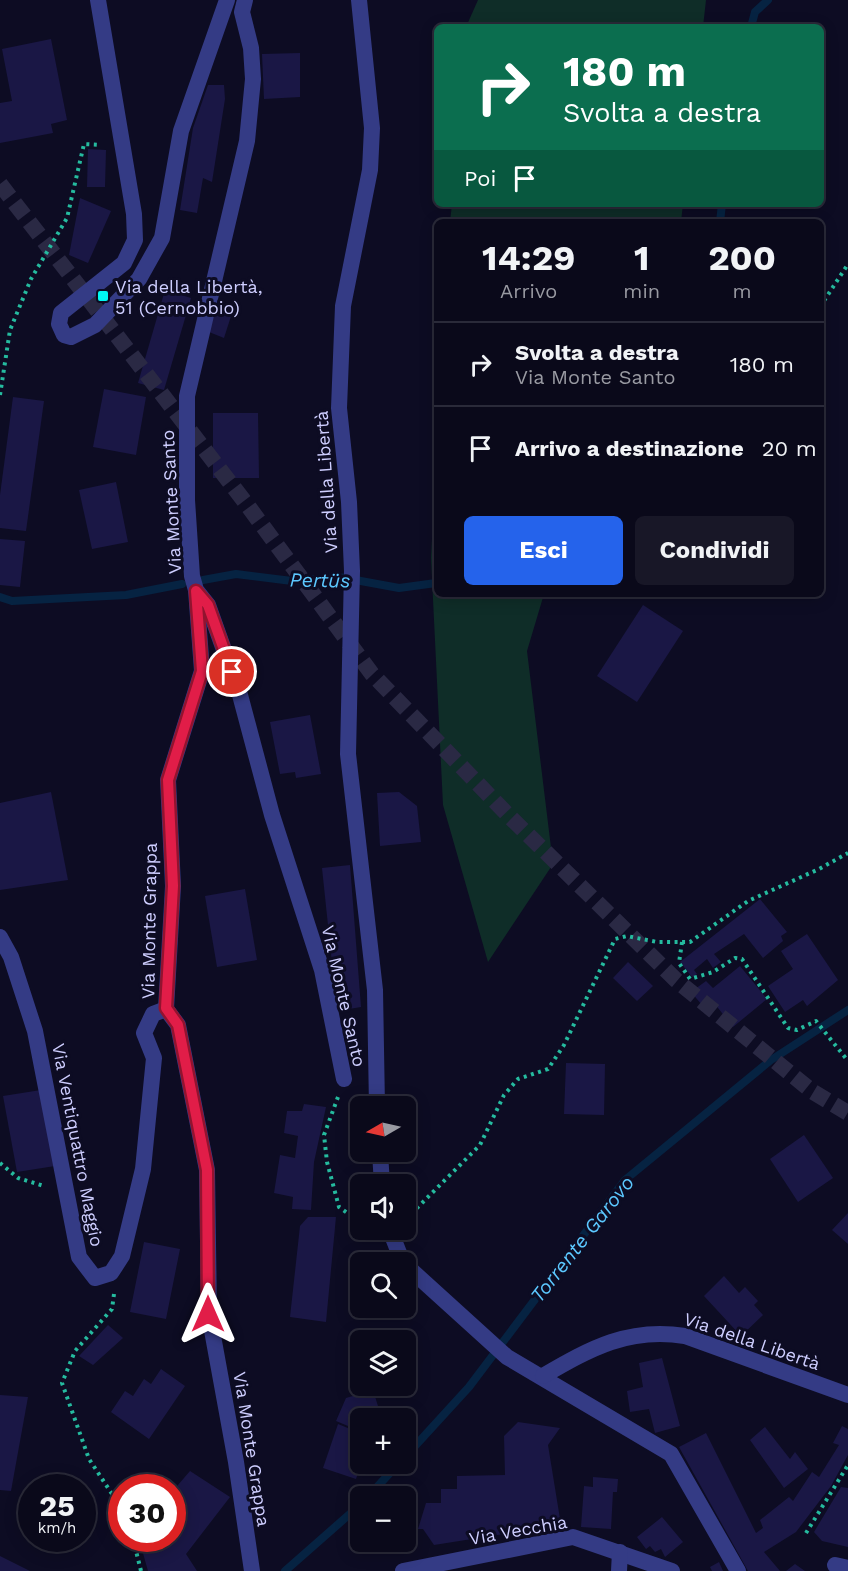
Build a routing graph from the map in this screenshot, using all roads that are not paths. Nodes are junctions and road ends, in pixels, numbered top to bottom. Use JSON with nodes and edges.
{"nodes":[{"id":1,"x":98,"y":0,"type":"edge"},
{"id":2,"x":227,"y":0,"type":"edge"},
{"id":3,"x":245,"y":0,"type":"edge"},
{"id":4,"x":359,"y":0,"type":"edge"},
{"id":5,"x":196,"y":591,"type":"junction"},
{"id":6,"x":0,"y":937,"type":"edge"},
{"id":7,"x":166,"y":1008,"type":"junction"},
{"id":8,"x":344,"y":1079,"type":"road end"},
{"id":9,"x":377,"y":1096,"type":"edge"},
{"id":10,"x":394,"y":1240,"type":"edge"},
{"id":11,"x":543,"y":1376,"type":"junction"},
{"id":12,"x":848,"y":1395,"type":"edge"},
{"id":13,"x":620,"y":1551,"type":"junction"},
{"id":14,"x":250,"y":1570,"type":"edge"},
{"id":15,"x":403,"y":1571,"type":"edge"},
{"id":16,"x":619,"y":1571,"type":"edge"},
{"id":17,"x":672,"y":1571,"type":"edge"},
{"id":18,"x":738,"y":1571,"type":"edge"}],
"edges":[{"from":1,"to":2,"type":"street"},
{"from":3,"to":5,"type":"street","name":"Via Monte Santo"},
{"from":4,"to":9,"type":"street","name":"Via della Libertà"},
{"from":5,"to":7,"type":"street","name":"Via Monte Grappa"},
{"from":5,"to":8,"type":"street","name":"Via Monte Santo"},
{"from":6,"to":7,"type":"street","name":"Via Ventiquattro Maggio"},
{"from":7,"to":14,"type":"street","name":"Via Monte Grappa"},
{"from":10,"to":11,"type":"street"},
{"from":11,"to":12,"type":"street","name":"Via della Libertà"},
{"from":11,"to":18,"type":"street"},
{"from":13,"to":15,"type":"street","name":"Via Vecchia"},
{"from":13,"to":16,"type":"street"},
{"from":13,"to":17,"type":"street","name":"Via Vecchia"}]}
